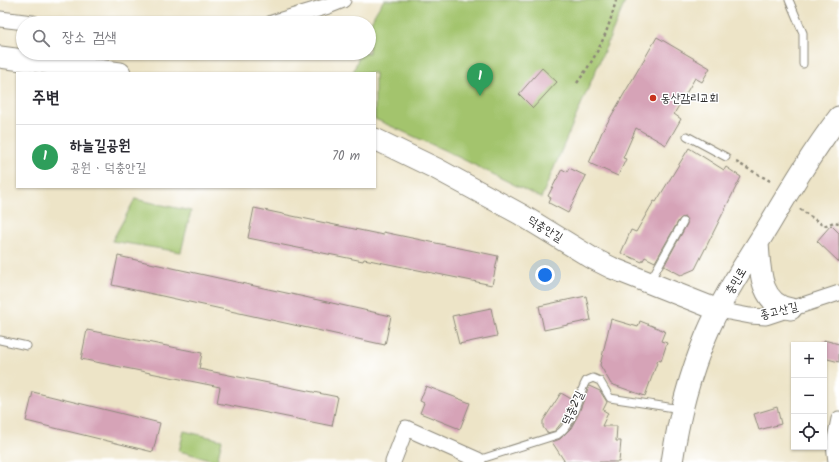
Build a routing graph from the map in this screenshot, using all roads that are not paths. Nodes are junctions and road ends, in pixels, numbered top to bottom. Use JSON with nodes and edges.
{"nodes":[{"id":1,"x":343,"y":0,"type":"edge"},
{"id":2,"x":789,"y":0,"type":"edge"},
{"id":3,"x":295,"y":16,"type":"edge"},
{"id":4,"x":0,"y":19,"type":"edge"},
{"id":5,"x":16,"y":21,"type":"edge"},
{"id":6,"x":0,"y":57,"type":"edge"},
{"id":7,"x":16,"y":59,"type":"edge"},
{"id":8,"x":22,"y":60,"type":"edge"},
{"id":9,"x":804,"y":64,"type":"dead end"},
{"id":10,"x":112,"y":72,"type":"edge"},
{"id":11,"x":839,"y":117,"type":"edge"},
{"id":12,"x":687,"y":136,"type":"dead end"},
{"id":13,"x":376,"y":139,"type":"edge"},
{"id":14,"x":726,"y":157,"type":"road end"},
{"id":15,"x":683,"y":222,"type":"dead end"},
{"id":16,"x":758,"y":243,"type":"junction"},
{"id":17,"x":649,"y":283,"type":"junction"},
{"id":18,"x":839,"y":293,"type":"edge"},
{"id":19,"x":791,"y":309,"type":"junction"},
{"id":20,"x":718,"y":310,"type":"junction"},
{"id":21,"x":0,"y":340,"type":"edge"},
{"id":22,"x":27,"y":346,"type":"dead end"},
{"id":23,"x":683,"y":410,"type":"junction"},
{"id":24,"x":839,"y":419,"type":"edge"},
{"id":25,"x":480,"y":461,"type":"edge"},
{"id":26,"x":393,"y":462,"type":"edge"},
{"id":27,"x":672,"y":462,"type":"edge"},
{"id":28,"x":836,"y":462,"type":"edge"}],
"edges":[{"from":1,"to":3,"type":"street"},
{"from":2,"to":9,"type":"lane"},
{"from":4,"to":5,"type":"street"},
{"from":6,"to":7,"type":"street"},
{"from":8,"to":10,"type":"street"},
{"from":11,"to":16,"type":"street","name":"충민로"},
{"from":12,"to":14,"type":"lane"},
{"from":13,"to":17,"type":"street","name":"덕충안길"},
{"from":15,"to":17,"type":"lane"},
{"from":16,"to":19,"type":"street"},
{"from":16,"to":20,"type":"street","name":"충민로"},
{"from":17,"to":20,"type":"street","name":"덕충안길"},
{"from":18,"to":19,"type":"street","name":"종고산길"},
{"from":19,"to":20,"type":"street","name":"종고산길"},
{"from":20,"to":23,"type":"street","name":"충민로"},
{"from":21,"to":22,"type":"lane"},
{"from":23,"to":25,"type":"lane","name":"덕충2길"},
{"from":23,"to":27,"type":"street","name":"충민로"},
{"from":24,"to":28,"type":"street"},
{"from":25,"to":26,"type":"street","name":"덕충2길"}]}
